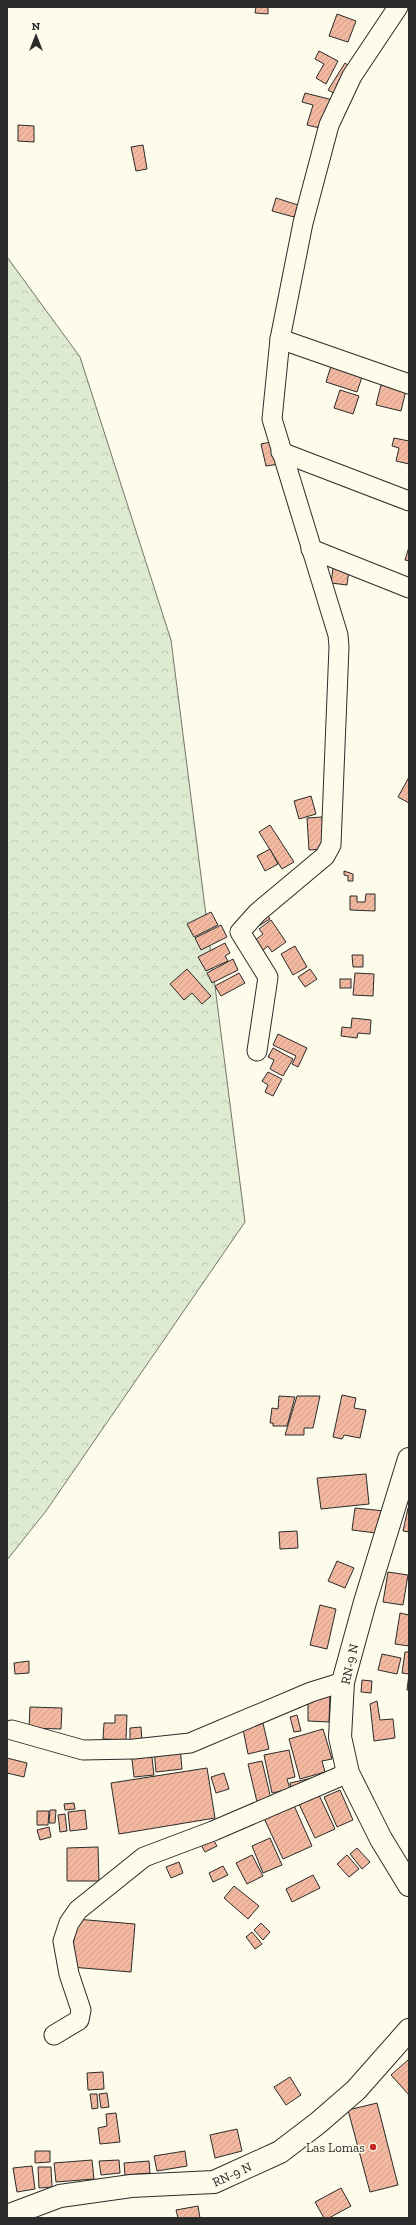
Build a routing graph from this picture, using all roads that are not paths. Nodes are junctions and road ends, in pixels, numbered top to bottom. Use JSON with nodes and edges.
{"nodes":[{"id":1,"x":398,"y":7,"type":"edge"},
{"id":2,"x":280,"y":339,"type":"junction"},
{"id":3,"x":409,"y":384,"type":"edge"},
{"id":4,"x":281,"y":452,"type":"junction"},
{"id":5,"x":409,"y":501,"type":"edge"},
{"id":6,"x":310,"y":549,"type":"junction"},
{"id":7,"x":409,"y":588,"type":"edge"},
{"id":8,"x":257,"y":1051,"type":"dead end"},
{"id":9,"x":409,"y":1459,"type":"edge"},
{"id":10,"x":343,"y":1682,"type":"junction"},
{"id":11,"x":12,"y":1730,"type":"dead end"},
{"id":12,"x":348,"y":1774,"type":"junction"},
{"id":13,"x":409,"y":1885,"type":"edge"},
{"id":14,"x":409,"y":2030,"type":"edge"},
{"id":15,"x":54,"y":2035,"type":"dead end"},
{"id":16,"x":7,"y":2216,"type":"edge"}],
"edges":[{"from":1,"to":2,"type":"street"},
{"from":2,"to":3,"type":"street"},
{"from":2,"to":4,"type":"street"},
{"from":4,"to":5,"type":"street"},
{"from":4,"to":6,"type":"street"},
{"from":6,"to":7,"type":"street"},
{"from":6,"to":8,"type":"street"},
{"from":9,"to":10,"type":"main road","name":"RN-9 N"},
{"from":10,"to":11,"type":"street"},
{"from":10,"to":12,"type":"main road","name":"RN-9 N"},
{"from":12,"to":13,"type":"main road","name":"RN-9 N"},
{"from":12,"to":15,"type":"street"},
{"from":14,"to":16,"type":"main road","name":"RN-9 N"}]}
